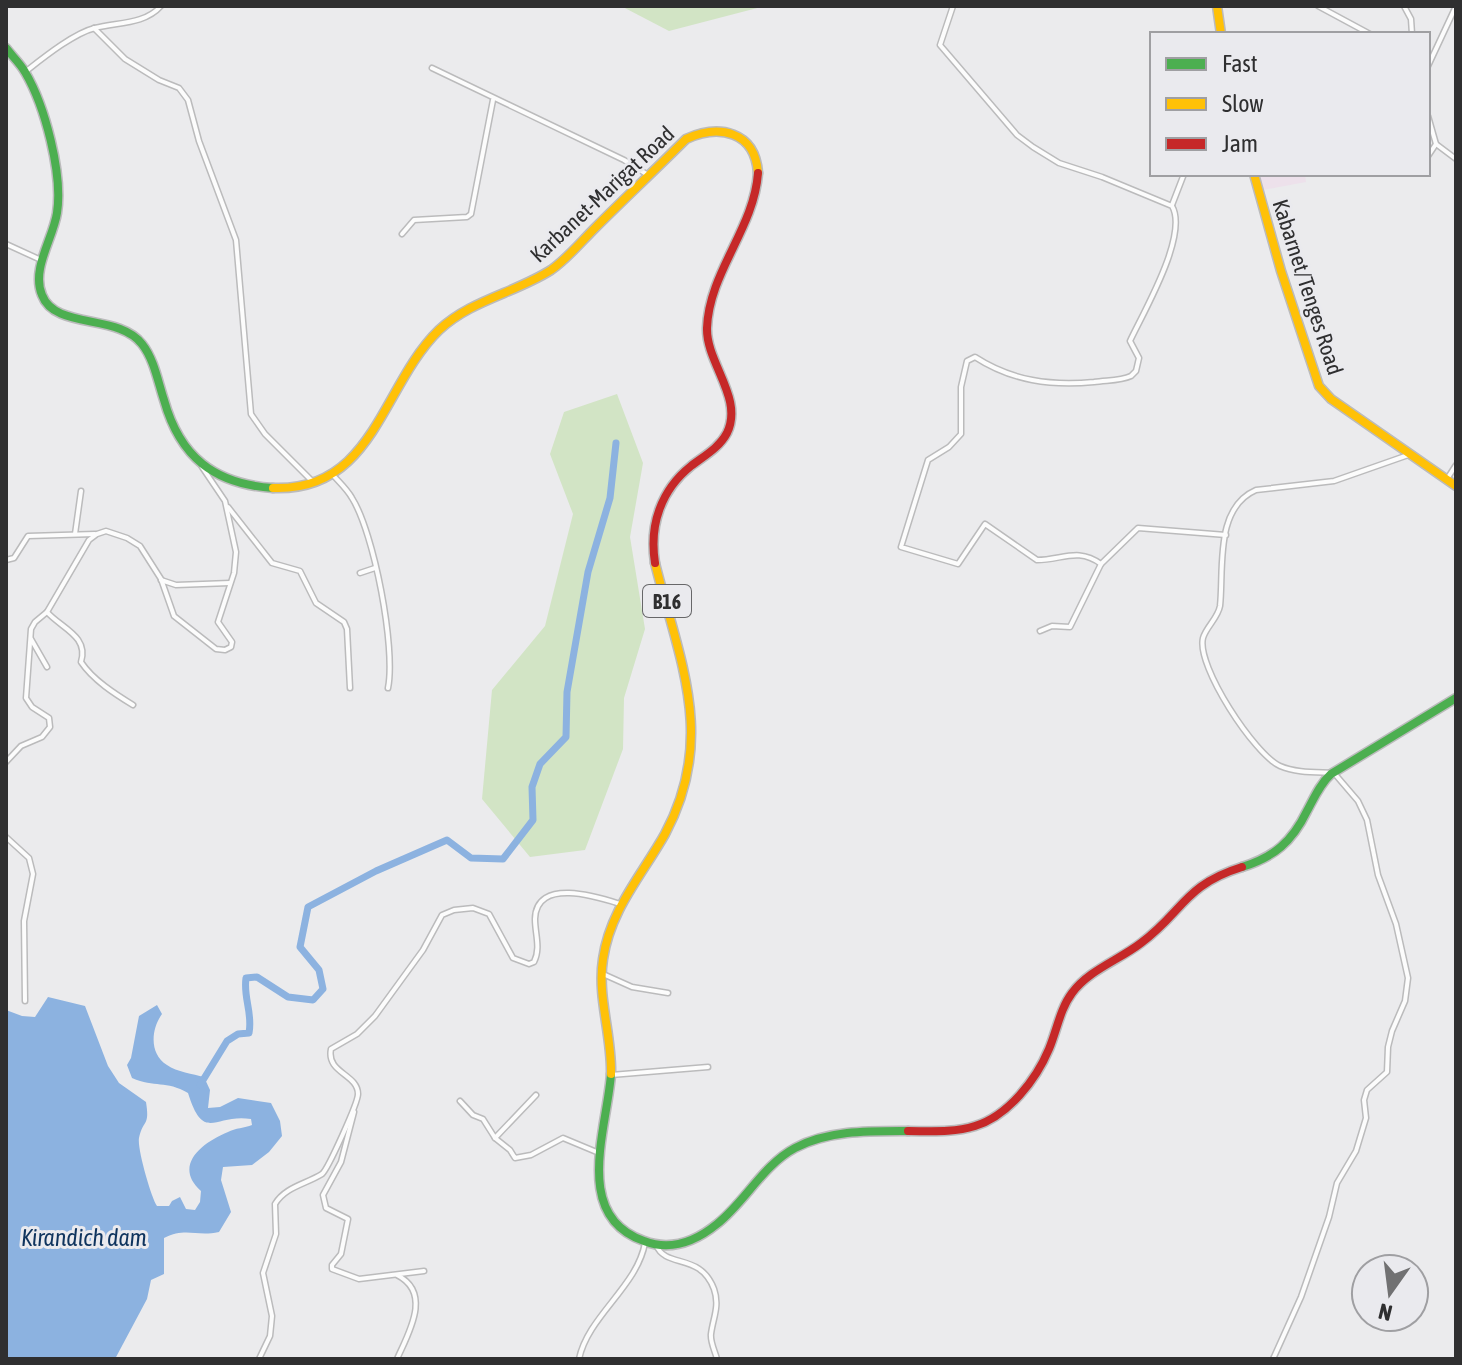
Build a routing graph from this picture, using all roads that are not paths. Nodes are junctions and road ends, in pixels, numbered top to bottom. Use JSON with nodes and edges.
{"nodes":[{"id":1,"x":161,"y":6,"type":"edge"},
{"id":2,"x":953,"y":6,"type":"edge"},
{"id":3,"x":1217,"y":6,"type":"edge"},
{"id":4,"x":1318,"y":6,"type":"edge"},
{"id":5,"x":1404,"y":6,"type":"edge"},
{"id":6,"x":1456,"y":6,"type":"edge"},
{"id":7,"x":94,"y":28,"type":"junction"},
{"id":8,"x":1221,"y":32,"type":"edge"},
{"id":9,"x":1366,"y":32,"type":"edge"},
{"id":10,"x":1412,"y":32,"type":"edge"},
{"id":11,"x":6,"y":48,"type":"edge"},
{"id":12,"x":1430,"y":62,"type":"edge"},
{"id":13,"x":432,"y":68,"type":"dead end"},
{"id":14,"x":25,"y":72,"type":"junction"},
{"id":15,"x":493,"y":100,"type":"junction"},
{"id":16,"x":1430,"y":123,"type":"edge"},
{"id":17,"x":1436,"y":144,"type":"junction"},
{"id":18,"x":1430,"y":153,"type":"edge"},
{"id":19,"x":1456,"y":159,"type":"edge"},
{"id":20,"x":648,"y":175,"type":"junction"},
{"id":21,"x":1183,"y":176,"type":"edge"},
{"id":22,"x":1255,"y":176,"type":"edge"},
{"id":23,"x":1172,"y":206,"type":"junction"},
{"id":24,"x":402,"y":234,"type":"dead end"},
{"id":25,"x":6,"y":244,"type":"edge"},
{"id":26,"x":44,"y":260,"type":"junction"},
{"id":27,"x":1412,"y":454,"type":"junction"},
{"id":28,"x":195,"y":459,"type":"junction"},
{"id":29,"x":1456,"y":465,"type":"edge"},
{"id":30,"x":332,"y":474,"type":"junction"},
{"id":31,"x":1447,"y":479,"type":"junction"},
{"id":32,"x":314,"y":483,"type":"junction"},
{"id":33,"x":1456,"y":486,"type":"edge"},
{"id":34,"x":81,"y":491,"type":"dead end"},
{"id":35,"x":226,"y":505,"type":"junction"},
{"id":36,"x":75,"y":534,"type":"junction"},
{"id":37,"x":97,"y":534,"type":"junction"},
{"id":38,"x":1226,"y":535,"type":"junction"},
{"id":39,"x":6,"y":560,"type":"edge"},
{"id":40,"x":1101,"y":564,"type":"junction"},
{"id":41,"x":375,"y":568,"type":"junction"},
{"id":42,"x":360,"y":573,"type":"dead end"},
{"id":43,"x":161,"y":579,"type":"junction"},
{"id":44,"x":230,"y":583,"type":"junction"},
{"id":45,"x":47,"y":612,"type":"junction"},
{"id":46,"x":1040,"y":631,"type":"dead end"},
{"id":47,"x":31,"y":639,"type":"junction"},
{"id":48,"x":47,"y":667,"type":"dead end"},
{"id":49,"x":350,"y":688,"type":"dead end"},
{"id":50,"x":388,"y":688,"type":"dead end"},
{"id":51,"x":1456,"y":698,"type":"edge"},
{"id":52,"x":133,"y":705,"type":"dead end"},
{"id":53,"x":6,"y":762,"type":"edge"},
{"id":54,"x":1334,"y":773,"type":"junction"},
{"id":55,"x":6,"y":837,"type":"edge"},
{"id":56,"x":620,"y":904,"type":"junction"},
{"id":57,"x":601,"y":973,"type":"junction"},
{"id":58,"x":668,"y":993,"type":"dead end"},
{"id":59,"x":25,"y":1001,"type":"dead end"},
{"id":60,"x":708,"y":1067,"type":"dead end"},
{"id":61,"x":611,"y":1075,"type":"junction"},
{"id":62,"x":536,"y":1095,"type":"dead end"},
{"id":63,"x":460,"y":1101,"type":"dead end"},
{"id":64,"x":355,"y":1105,"type":"junction"},
{"id":65,"x":495,"y":1138,"type":"junction"},
{"id":66,"x":601,"y":1154,"type":"junction"},
{"id":67,"x":645,"y":1243,"type":"junction"},
{"id":68,"x":656,"y":1245,"type":"junction"},
{"id":69,"x":424,"y":1271,"type":"dead end"},
{"id":70,"x":395,"y":1275,"type":"junction"},
{"id":71,"x":259,"y":1359,"type":"edge"},
{"id":72,"x":397,"y":1359,"type":"edge"},
{"id":73,"x":579,"y":1359,"type":"edge"},
{"id":74,"x":717,"y":1359,"type":"edge"},
{"id":75,"x":1273,"y":1359,"type":"edge"}],
"edges":[{"from":1,"to":7,"type":"street"},
{"from":2,"to":23,"type":"street"},
{"from":3,"to":8,"type":"main road"},
{"from":4,"to":9,"type":"street"},
{"from":5,"to":10,"type":"street"},
{"from":6,"to":12,"type":"street"},
{"from":7,"to":14,"type":"street"},
{"from":7,"to":32,"type":"street"},
{"from":11,"to":14,"type":"main road","name":"Karbanet-Marigat Road","number":"B16"},
{"from":13,"to":15,"type":"street"},
{"from":14,"to":26,"type":"main road","name":"Karbanet-Marigat Road","number":"B16"},
{"from":15,"to":20,"type":"street"},
{"from":15,"to":24,"type":"street"},
{"from":16,"to":17,"type":"street"},
{"from":17,"to":18,"type":"street"},
{"from":17,"to":19,"type":"street"},
{"from":20,"to":30,"type":"main road","name":"Karbanet-Marigat Road","number":"B16"},
{"from":20,"to":56,"type":"main road","name":"Karbanet-Marigat Road","number":"B16"},
{"from":21,"to":23,"type":"street"},
{"from":22,"to":27,"type":"main road","name":"Kabarnet/Tenges Road"},
{"from":23,"to":40,"type":"street"},
{"from":25,"to":26,"type":"street"},
{"from":26,"to":28,"type":"main road","name":"Karbanet-Marigat Road","number":"B16"},
{"from":27,"to":31,"type":"main road","name":"Kabarnet/Tenges Road"},
{"from":27,"to":38,"type":"street"},
{"from":28,"to":32,"type":"main road","name":"Karbanet-Marigat Road","number":"B16"},
{"from":28,"to":35,"type":"street"},
{"from":29,"to":31,"type":"street"},
{"from":30,"to":32,"type":"main road","name":"Karbanet-Marigat Road","number":"B16"},
{"from":30,"to":41,"type":"street"},
{"from":31,"to":33,"type":"main road","name":"Kabarnet/Tenges Road"},
{"from":34,"to":36,"type":"street"},
{"from":35,"to":44,"type":"street"},
{"from":35,"to":49,"type":"street"},
{"from":36,"to":37,"type":"street"},
{"from":36,"to":39,"type":"street"},
{"from":37,"to":43,"type":"street"},
{"from":37,"to":45,"type":"street"},
{"from":38,"to":40,"type":"street"},
{"from":38,"to":54,"type":"street"},
{"from":40,"to":46,"type":"street"},
{"from":41,"to":42,"type":"street"},
{"from":41,"to":50,"type":"street"},
{"from":43,"to":44,"type":"street"},
{"from":43,"to":44,"type":"street"},
{"from":45,"to":47,"type":"street"},
{"from":45,"to":52,"type":"street"},
{"from":47,"to":48,"type":"street"},
{"from":47,"to":53,"type":"street"},
{"from":51,"to":54,"type":"main road","name":"Karbanet-Marigat Road","number":"B16"},
{"from":54,"to":68,"type":"main road","name":"Karbanet-Marigat Road","number":"B16"},
{"from":54,"to":75,"type":"street"},
{"from":55,"to":59,"type":"street"},
{"from":56,"to":57,"type":"main road","name":"Karbanet-Marigat Road","number":"B16"},
{"from":56,"to":64,"type":"street"},
{"from":57,"to":58,"type":"street"},
{"from":57,"to":61,"type":"main road","name":"Karbanet-Marigat Road","number":"B16"},
{"from":60,"to":61,"type":"street"},
{"from":61,"to":66,"type":"main road","name":"Karbanet-Marigat Road","number":"B16"},
{"from":62,"to":65,"type":"street"},
{"from":63,"to":65,"type":"street"},
{"from":64,"to":70,"type":"street"},
{"from":64,"to":71,"type":"street"},
{"from":65,"to":66,"type":"street"},
{"from":66,"to":67,"type":"main road","name":"Karbanet-Marigat Road","number":"B16"},
{"from":67,"to":68,"type":"main road","name":"Karbanet-Marigat Road","number":"B16"},
{"from":67,"to":73,"type":"street"},
{"from":68,"to":74,"type":"street"},
{"from":69,"to":70,"type":"street"},
{"from":70,"to":72,"type":"street"}]}
